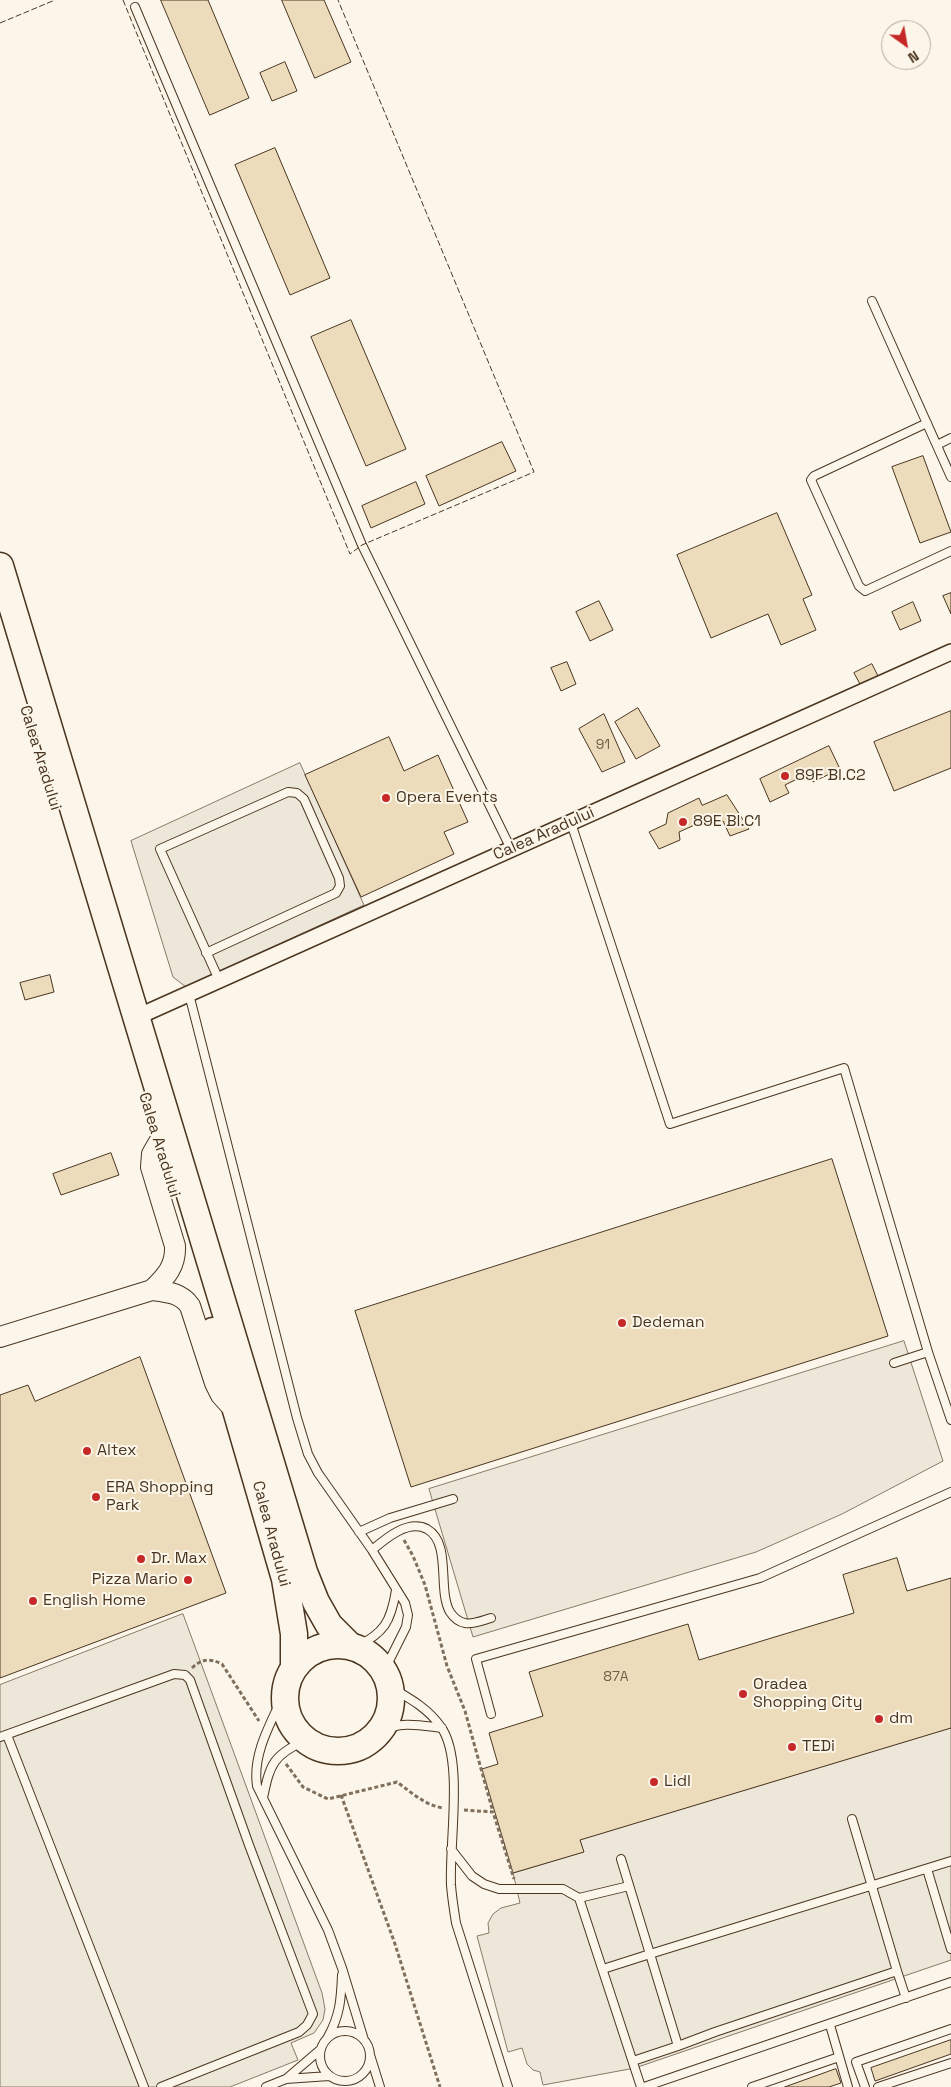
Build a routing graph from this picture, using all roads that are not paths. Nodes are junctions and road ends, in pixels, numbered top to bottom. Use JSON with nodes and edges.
{"nodes":[{"id":1,"x":135,"y":7,"type":"dead end"},
{"id":2,"x":872,"y":301,"type":"dead end"},
{"id":3,"x":926,"y":423,"type":"junction"},
{"id":4,"x":951,"y":438,"type":"edge"},
{"id":5,"x":937,"y":445,"type":"junction"},
{"id":6,"x":951,"y":477,"type":"edge"},
{"id":7,"x":951,"y":551,"type":"edge"},
{"id":8,"x":0,"y":566,"type":"edge"},
{"id":9,"x":0,"y":628,"type":"edge"},
{"id":10,"x":951,"y":652,"type":"edge"},
{"id":11,"x":571,"y":822,"type":"junction"},
{"id":12,"x":510,"y":849,"type":"junction"},
{"id":13,"x":206,"y":953,"type":"junction"},
{"id":14,"x":218,"y":980,"type":"junction"},
{"id":15,"x":189,"y":994,"type":"junction"},
{"id":16,"x":137,"y":1017,"type":"junction"},
{"id":17,"x":159,"y":1142,"type":"junction"},
{"id":18,"x":152,"y":1290,"type":"junction"},
{"id":19,"x":0,"y":1337,"type":"edge"},
{"id":20,"x":928,"y":1352,"type":"junction"},
{"id":21,"x":894,"y":1363,"type":"dead end"},
{"id":22,"x":237,"y":1412,"type":"junction"},
{"id":23,"x":951,"y":1420,"type":"edge"},
{"id":24,"x":951,"y":1492,"type":"edge"},
{"id":25,"x":453,"y":1499,"type":"dead end"},
{"id":26,"x":359,"y":1532,"type":"junction"},
{"id":27,"x":372,"y":1550,"type":"junction"},
{"id":28,"x":396,"y":1590,"type":"junction"},
{"id":29,"x":492,"y":1618,"type":"dead end"},
{"id":30,"x":352,"y":1646,"type":"junction"},
{"id":31,"x":294,"y":1667,"type":"junction"},
{"id":32,"x":387,"y":1679,"type":"junction"},
{"id":33,"x":285,"y":1692,"type":"junction"},
{"id":34,"x":491,"y":1714,"type":"dead end"},
{"id":35,"x":442,"y":1728,"type":"junction"},
{"id":36,"x":380,"y":1731,"type":"junction"},
{"id":37,"x":4,"y":1736,"type":"edge"},
{"id":38,"x":306,"y":1740,"type":"junction"},
{"id":39,"x":263,"y":1798,"type":"junction"},
{"id":40,"x":852,"y":1819,"type":"dead end"},
{"id":41,"x":451,"y":1849,"type":"junction"},
{"id":42,"x":621,"y":1859,"type":"dead end"},
{"id":43,"x":951,"y":1861,"type":"edge"},
{"id":44,"x":928,"y":1869,"type":"junction"},
{"id":45,"x":629,"y":1886,"type":"junction"},
{"id":46,"x":872,"y":1886,"type":"junction"},
{"id":47,"x":580,"y":1898,"type":"junction"},
{"id":48,"x":951,"y":1949,"type":"edge"},
{"id":49,"x":650,"y":1954,"type":"junction"},
{"id":50,"x":342,"y":1968,"type":"junction"},
{"id":51,"x":604,"y":1969,"type":"junction"},
{"id":52,"x":897,"y":1971,"type":"junction"},
{"id":53,"x":951,"y":1982,"type":"edge"},
{"id":54,"x":906,"y":1998,"type":"junction"},
{"id":55,"x":830,"y":2025,"type":"junction"},
{"id":56,"x":951,"y":2029,"type":"edge"},
{"id":57,"x":328,"y":2037,"type":"junction"},
{"id":58,"x":364,"y":2040,"type":"junction"},
{"id":59,"x":678,"y":2046,"type":"junction"},
{"id":60,"x":321,"y":2049,"type":"junction"},
{"id":61,"x":369,"y":2049,"type":"junction"},
{"id":62,"x":838,"y":2057,"type":"junction"},
{"id":63,"x":633,"y":2061,"type":"junction"},
{"id":64,"x":951,"y":2063,"type":"edge"},
{"id":65,"x":329,"y":2076,"type":"junction"},
{"id":66,"x":675,"y":2078,"type":"junction"},
{"id":67,"x":286,"y":2079,"type":"junction"},
{"id":68,"x":344,"y":2081,"type":"junction"},
{"id":69,"x":144,"y":2087,"type":"edge"},
{"id":70,"x":161,"y":2087,"type":"edge"},
{"id":71,"x":266,"y":2087,"type":"edge"},
{"id":72,"x":352,"y":2087,"type":"edge"},
{"id":73,"x":380,"y":2087,"type":"edge"},
{"id":74,"x":508,"y":2087,"type":"edge"},
{"id":75,"x":642,"y":2087,"type":"edge"},
{"id":76,"x":677,"y":2087,"type":"edge"},
{"id":77,"x":752,"y":2087,"type":"edge"},
{"id":78,"x":848,"y":2087,"type":"edge"},
{"id":79,"x":865,"y":2087,"type":"edge"},
{"id":80,"x":878,"y":2087,"type":"edge"}],
"edges":[{"from":1,"to":12,"type":"lane"},
{"from":2,"to":3,"type":"lane"},
{"from":3,"to":5,"type":"lane"},
{"from":3,"to":7,"type":"lane"},
{"from":4,"to":5,"type":"lane"},
{"from":5,"to":6,"type":"lane"},
{"from":8,"to":16,"type":"highway","name":"Calea Aradului"},
{"from":9,"to":17,"type":"highway","name":"Calea Aradului"},
{"from":10,"to":11,"type":"street","name":"Calea Aradului"},
{"from":11,"to":12,"type":"street","name":"Calea Aradului"},
{"from":11,"to":20,"type":"lane"},
{"from":12,"to":14,"type":"street","name":"Calea Aradului"},
{"from":13,"to":13,"type":"lane"},
{"from":13,"to":14,"type":"lane"},
{"from":14,"to":15,"type":"street","name":"Calea Aradului"},
{"from":15,"to":16,"type":"street","name":"Calea Aradului"},
{"from":15,"to":26,"type":"lane"},
{"from":16,"to":30,"type":"highway","name":"Calea Aradului"},
{"from":17,"to":18,"type":"street"},
{"from":17,"to":22,"type":"highway","name":"Calea Aradului"},
{"from":18,"to":19,"type":"street"},
{"from":18,"to":22,"type":"street"},
{"from":20,"to":21,"type":"lane"},
{"from":20,"to":23,"type":"lane"},
{"from":22,"to":31,"type":"highway","name":"Calea Aradului"},
{"from":24,"to":34,"type":"lane"},
{"from":25,"to":26,"type":"lane"},
{"from":26,"to":27,"type":"lane"},
{"from":27,"to":28,"type":"lane"},
{"from":27,"to":29,"type":"lane"},
{"from":28,"to":30,"type":"lane"},
{"from":28,"to":32,"type":"lane"},
{"from":30,"to":31,"type":"highway","name":"Calea Aradului"},
{"from":30,"to":32,"type":"highway","name":"Calea Aradului"},
{"from":31,"to":33,"type":"highway","name":"Calea Aradului"},
{"from":32,"to":35,"type":"lane"},
{"from":32,"to":36,"type":"highway","name":"Calea Aradului"},
{"from":33,"to":38,"type":"highway","name":"Calea Aradului"},
{"from":33,"to":39,"type":"lane"},
{"from":35,"to":36,"type":"lane"},
{"from":35,"to":41,"type":"lane"},
{"from":36,"to":38,"type":"highway","name":"Calea Aradului"},
{"from":37,"to":69,"type":"lane"},
{"from":37,"to":70,"type":"lane"},
{"from":38,"to":39,"type":"lane"},
{"from":39,"to":50,"type":"lane"},
{"from":40,"to":46,"type":"lane"},
{"from":41,"to":47,"type":"lane"},
{"from":41,"to":74,"type":"lane"},
{"from":42,"to":45,"type":"lane"},
{"from":43,"to":44,"type":"lane"},
{"from":44,"to":46,"type":"lane"},
{"from":44,"to":48,"type":"lane"},
{"from":45,"to":47,"type":"lane"},
{"from":45,"to":49,"type":"lane"},
{"from":46,"to":49,"type":"lane"},
{"from":46,"to":52,"type":"lane"},
{"from":47,"to":51,"type":"lane"},
{"from":49,"to":51,"type":"lane"},
{"from":49,"to":59,"type":"lane"},
{"from":50,"to":57,"type":"lane"},
{"from":50,"to":58,"type":"lane"},
{"from":51,"to":63,"type":"lane"},
{"from":52,"to":54,"type":"lane"},
{"from":52,"to":59,"type":"lane"},
{"from":53,"to":54,"type":"lane"},
{"from":54,"to":55,"type":"lane"},
{"from":55,"to":62,"type":"lane"},
{"from":55,"to":66,"type":"lane"},
{"from":56,"to":79,"type":"lane"},
{"from":57,"to":58,"type":"lane"},
{"from":57,"to":60,"type":"lane"},
{"from":58,"to":61,"type":"lane"},
{"from":59,"to":63,"type":"lane"},
{"from":60,"to":65,"type":"lane"},
{"from":60,"to":67,"type":"lane"},
{"from":61,"to":68,"type":"lane"},
{"from":61,"to":73,"type":"lane"},
{"from":62,"to":77,"type":"lane"},
{"from":62,"to":78,"type":"lane"},
{"from":63,"to":75,"type":"lane"},
{"from":64,"to":80,"type":"lane"},
{"from":65,"to":67,"type":"lane"},
{"from":65,"to":68,"type":"lane"},
{"from":66,"to":75,"type":"lane"},
{"from":66,"to":76,"type":"lane"},
{"from":67,"to":71,"type":"lane"},
{"from":68,"to":72,"type":"lane"}]}
